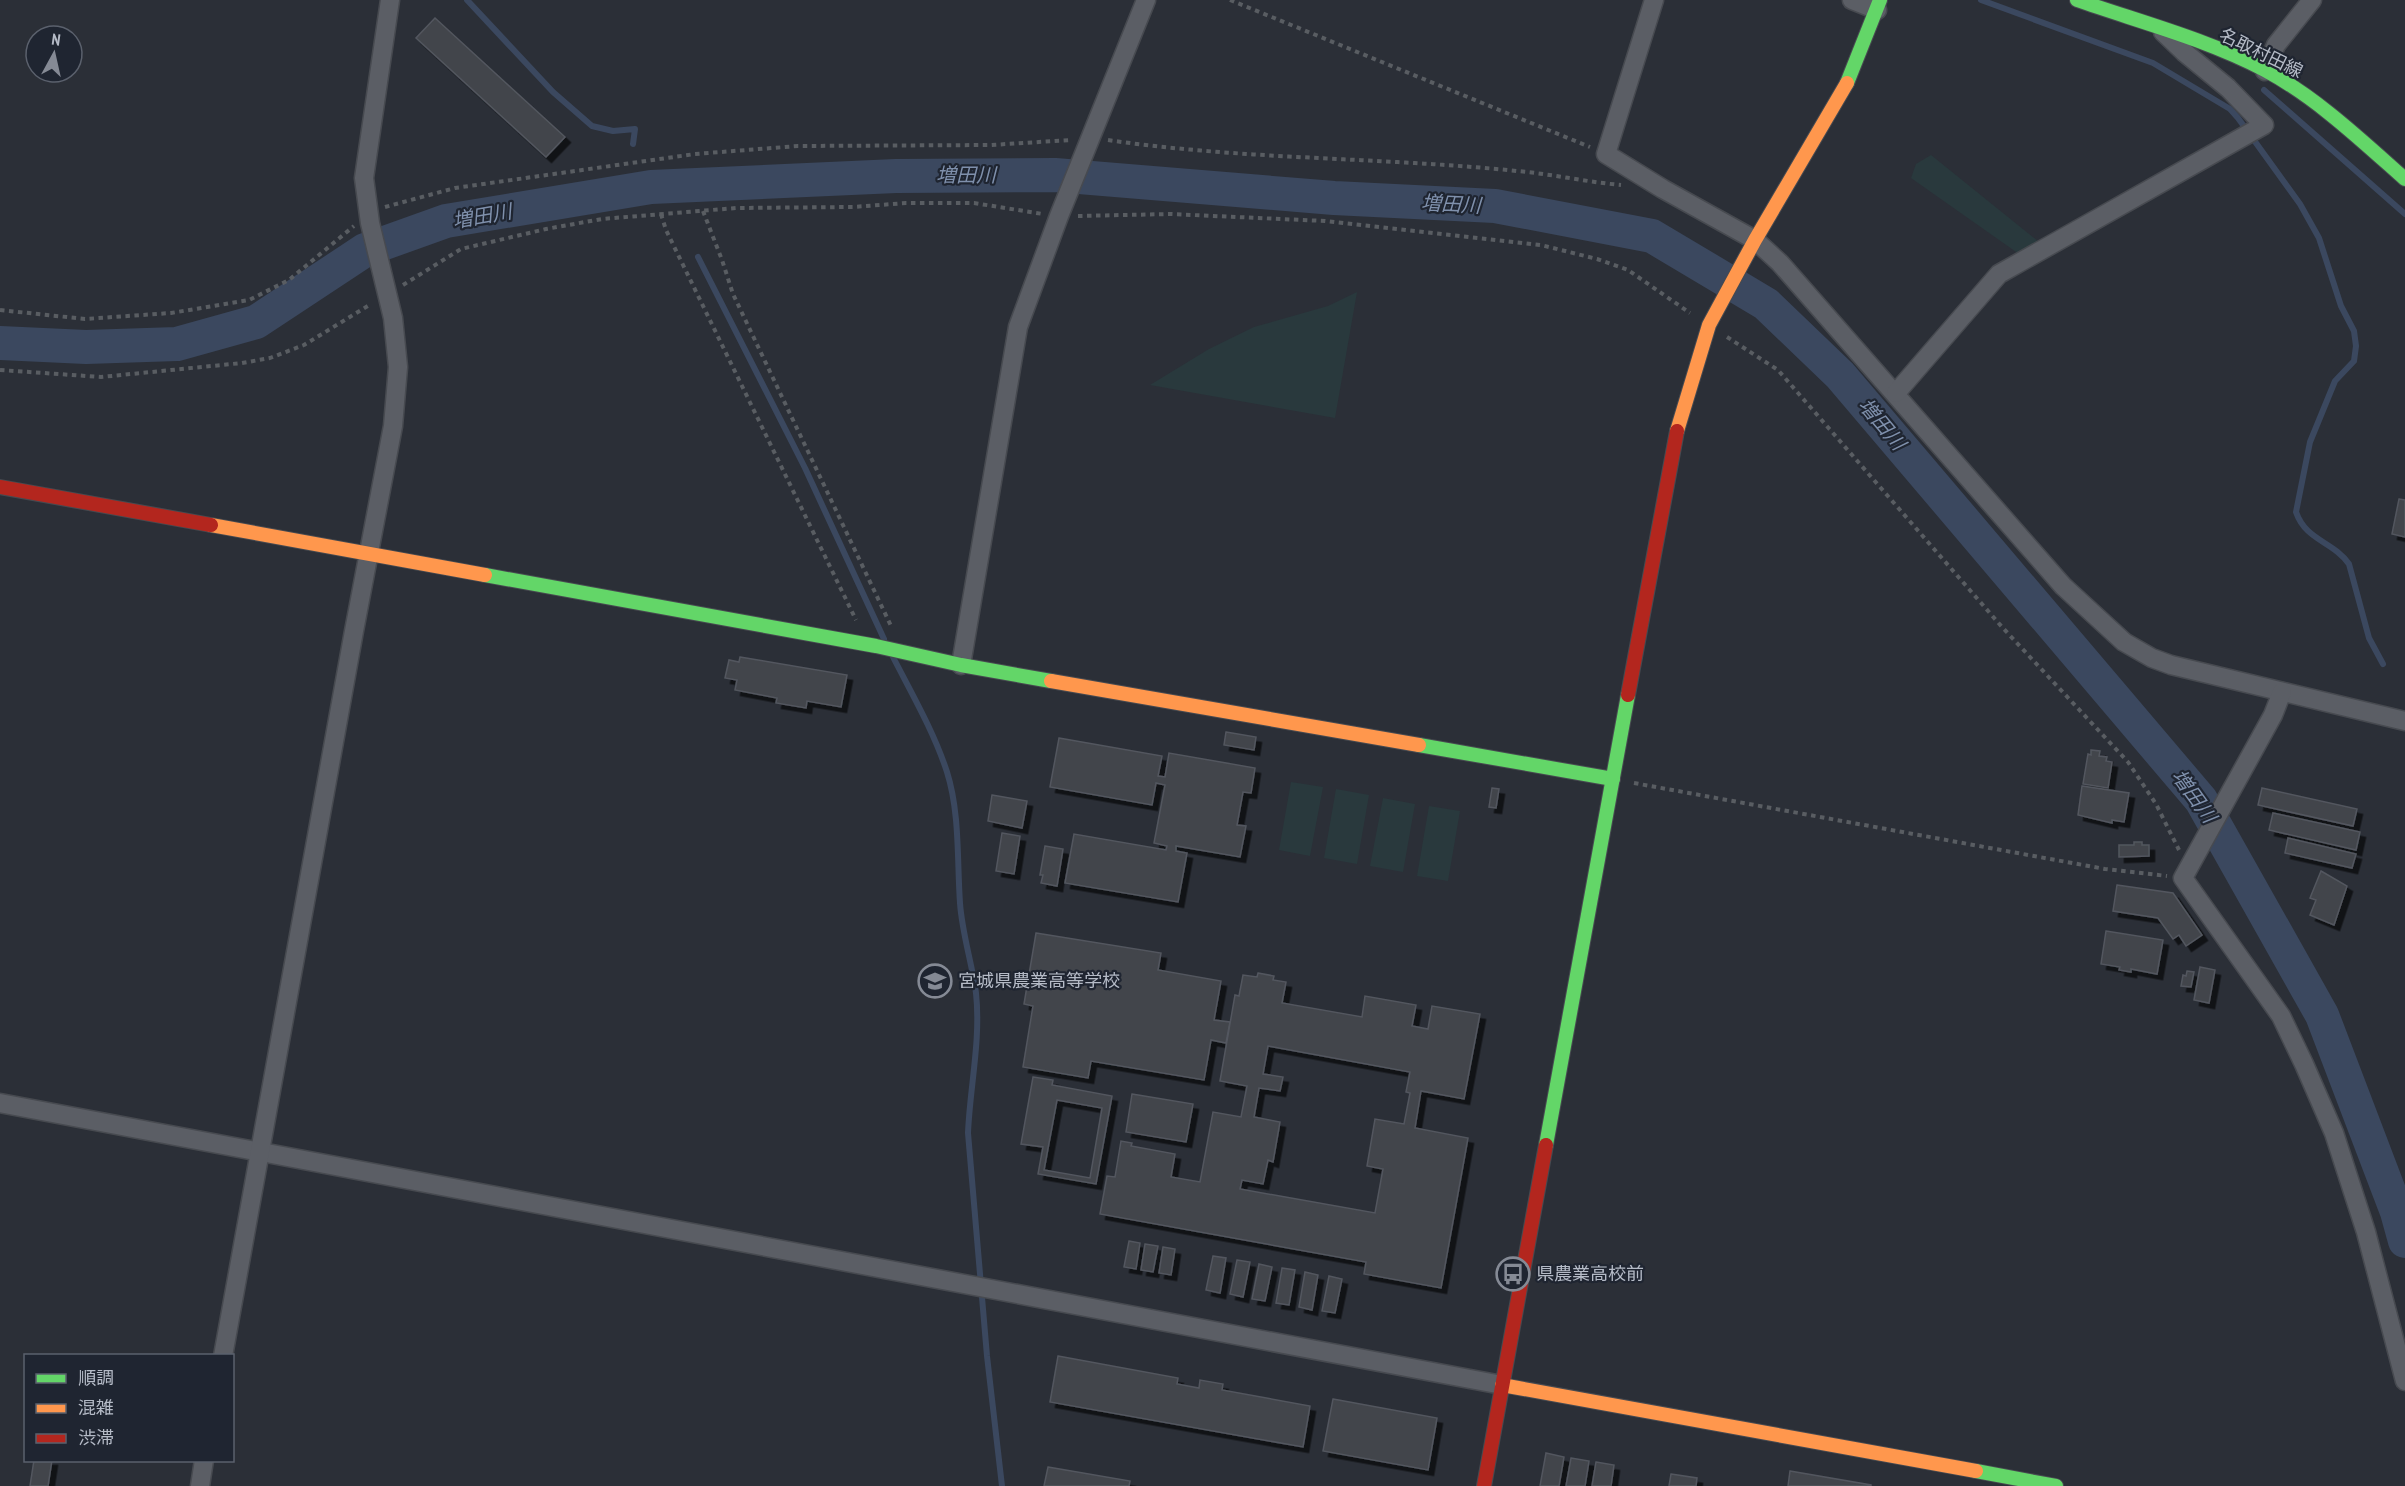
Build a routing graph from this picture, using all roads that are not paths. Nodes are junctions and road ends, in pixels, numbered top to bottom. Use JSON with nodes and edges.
{"nodes":[{"id":1,"x":390,"y":0,"type":"edge"},
{"id":2,"x":1146,"y":0,"type":"edge"},
{"id":3,"x":1654,"y":0,"type":"edge"},
{"id":4,"x":1852,"y":0,"type":"edge"},
{"id":5,"x":2077,"y":0,"type":"edge"},
{"id":6,"x":2312,"y":0,"type":"edge"},
{"id":7,"x":1878,"y":5,"type":"edge"},
{"id":8,"x":2161,"y":30,"type":"junction"},
{"id":9,"x":2265,"y":71,"type":"junction"},
{"id":10,"x":2405,"y":179,"type":"edge"},
{"id":11,"x":1755,"y":240,"type":"junction"},
{"id":12,"x":1896,"y":393,"type":"junction"},
{"id":13,"x":0,"y":488,"type":"edge"},
{"id":14,"x":368,"y":553,"type":"junction"},
{"id":15,"x":961,"y":665,"type":"junction"},
{"id":16,"x":2282,"y":692,"type":"junction"},
{"id":17,"x":2405,"y":721,"type":"edge"},
{"id":18,"x":1613,"y":779,"type":"junction"},
{"id":19,"x":0,"y":1104,"type":"edge"},
{"id":20,"x":260,"y":1153,"type":"junction"},
{"id":21,"x":223,"y":1354,"type":"edge"},
{"id":22,"x":2405,"y":1381,"type":"edge"},
{"id":23,"x":1502,"y":1385,"type":"junction"},
{"id":24,"x":204,"y":1462,"type":"edge"},
{"id":25,"x":200,"y":1486,"type":"edge"},
{"id":26,"x":1484,"y":1486,"type":"edge"},
{"id":27,"x":2056,"y":1486,"type":"edge"}],
"edges":[{"from":1,"to":14,"type":"street"},
{"from":2,"to":15,"type":"street"},
{"from":3,"to":11,"type":"street"},
{"from":4,"to":7,"type":"street"},
{"from":5,"to":8,"type":"street","name":"名取村田線"},
{"from":6,"to":9,"type":"street"},
{"from":7,"to":11,"type":"street"},
{"from":8,"to":9,"type":"street","name":"名取村田線"},
{"from":8,"to":12,"type":"street"},
{"from":9,"to":10,"type":"street","name":"名取村田線"},
{"from":11,"to":12,"type":"street"},
{"from":11,"to":18,"type":"street"},
{"from":12,"to":16,"type":"street"},
{"from":13,"to":14,"type":"street"},
{"from":14,"to":15,"type":"street"},
{"from":14,"to":20,"type":"street"},
{"from":15,"to":18,"type":"street"},
{"from":16,"to":17,"type":"street"},
{"from":16,"to":22,"type":"street"},
{"from":18,"to":23,"type":"street"},
{"from":19,"to":20,"type":"street"},
{"from":20,"to":21,"type":"street"},
{"from":20,"to":23,"type":"street"},
{"from":23,"to":26,"type":"street"},
{"from":23,"to":27,"type":"street"},
{"from":24,"to":25,"type":"street"}]}
